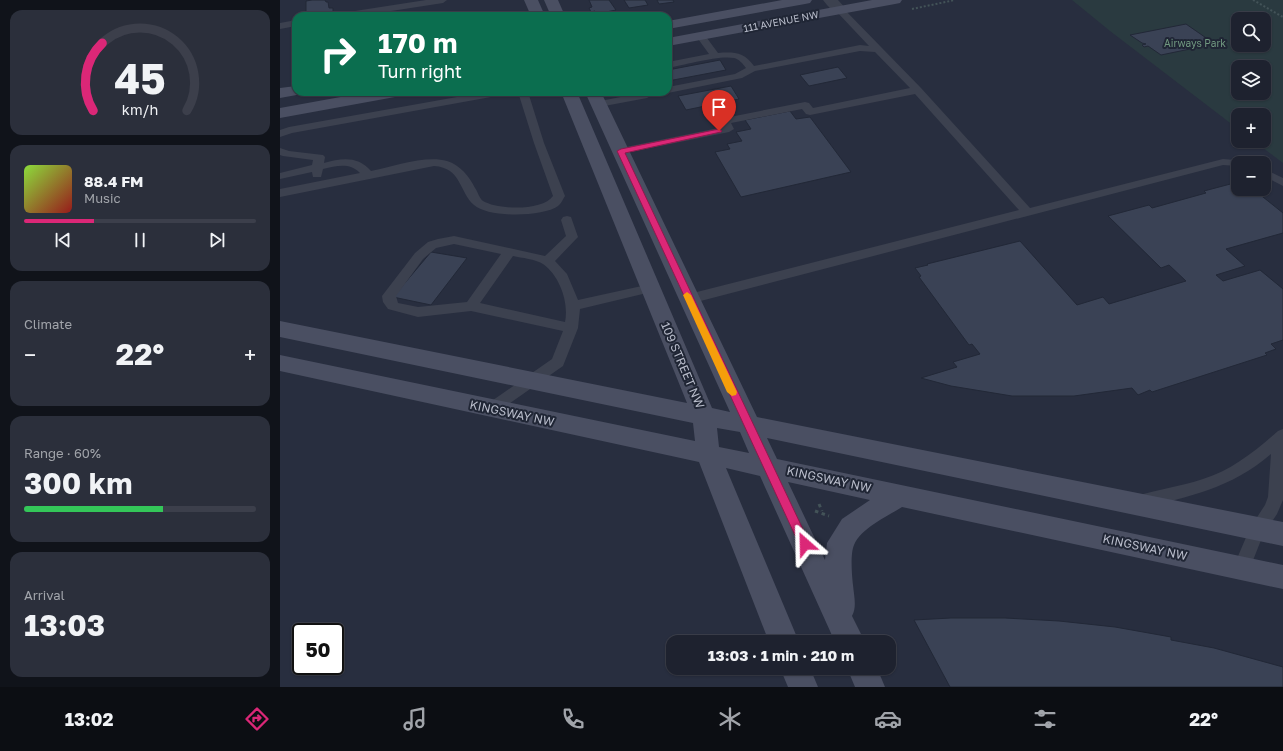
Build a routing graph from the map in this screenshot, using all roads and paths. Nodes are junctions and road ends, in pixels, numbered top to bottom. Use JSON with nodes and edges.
{"nodes":[{"id":1,"x":443,"y":0,"type":"edge"},
{"id":2,"x":531,"y":0,"type":"edge"},
{"id":3,"x":551,"y":0,"type":"edge"},
{"id":4,"x":805,"y":0,"type":"edge"},
{"id":5,"x":895,"y":0,"type":"edge"},
{"id":6,"x":1253,"y":0,"type":"edge"},
{"id":7,"x":396,"y":4,"type":"edge"},
{"id":8,"x":835,"y":5,"type":"edge"},
{"id":9,"x":360,"y":12,"type":"edge"},
{"id":10,"x":536,"y":12,"type":"edge"},
{"id":11,"x":556,"y":12,"type":"edge"},
{"id":12,"x":1283,"y":17,"type":"edge"},
{"id":13,"x":292,"y":24,"type":"edge"},
{"id":14,"x":672,"y":24,"type":"edge"},
{"id":15,"x":280,"y":26,"type":"edge"},
{"id":16,"x":701,"y":36,"type":"junction"},
{"id":17,"x":672,"y":41,"type":"edge"},
{"id":18,"x":876,"y":49,"type":"junction"},
{"id":19,"x":714,"y":56,"type":"junction"},
{"id":20,"x":672,"y":65,"type":"edge"},
{"id":21,"x":752,"y":69,"type":"junction"},
{"id":22,"x":672,"y":86,"type":"edge"},
{"id":23,"x":917,"y":90,"type":"junction"},
{"id":24,"x":292,"y":92,"type":"edge"},
{"id":25,"x":280,"y":94,"type":"edge"},
{"id":26,"x":372,"y":96,"type":"edge"},
{"id":27,"x":480,"y":96,"type":"edge"},
{"id":28,"x":524,"y":96,"type":"edge"},
{"id":29,"x":571,"y":96,"type":"edge"},
{"id":30,"x":616,"y":96,"type":"edge"},
{"id":31,"x":596,"y":98,"type":"edge"},
{"id":32,"x":280,"y":113,"type":"edge"},
{"id":33,"x":280,"y":134,"type":"edge"},
{"id":34,"x":280,"y":151,"type":"edge"},
{"id":35,"x":621,"y":151,"type":"junction"},
{"id":36,"x":1231,"y":162,"type":"edge"},
{"id":37,"x":318,"y":167,"type":"junction"},
{"id":38,"x":368,"y":175,"type":"junction"},
{"id":39,"x":280,"y":176,"type":"edge"},
{"id":40,"x":1271,"y":176,"type":"edge"},
{"id":41,"x":1283,"y":183,"type":"edge"},
{"id":42,"x":316,"y":185,"type":"junction"},
{"id":43,"x":280,"y":193,"type":"edge"},
{"id":44,"x":1027,"y":212,"type":"junction"},
{"id":45,"x":567,"y":220,"type":"dead end"},
{"id":46,"x":510,"y":251,"type":"junction"},
{"id":47,"x":547,"y":261,"type":"junction"},
{"id":48,"x":651,"y":288,"type":"junction"},
{"id":49,"x":689,"y":299,"type":"junction"},
{"id":50,"x":471,"y":306,"type":"junction"},
{"id":51,"x":572,"y":306,"type":"junction"},
{"id":52,"x":571,"y":328,"type":"junction"},
{"id":53,"x":280,"y":329,"type":"edge"},
{"id":54,"x":280,"y":363,"type":"edge"},
{"id":55,"x":532,"y":381,"type":"junction"},
{"id":56,"x":491,"y":409,"type":"junction"},
{"id":57,"x":704,"y":416,"type":"junction"},
{"id":58,"x":747,"y":425,"type":"junction"},
{"id":59,"x":1281,"y":437,"type":"edge"},
{"id":60,"x":708,"y":454,"type":"junction"},
{"id":61,"x":769,"y":466,"type":"junction"},
{"id":62,"x":900,"y":495,"type":"junction"},
{"id":63,"x":1133,"y":503,"type":"junction"},
{"id":64,"x":818,"y":504,"type":"dead end"},
{"id":65,"x":822,"y":512,"type":"dead end"},
{"id":66,"x":1258,"y":529,"type":"junction"},
{"id":67,"x":1283,"y":534,"type":"edge"},
{"id":68,"x":1242,"y":568,"type":"junction"},
{"id":69,"x":1283,"y":577,"type":"edge"},
{"id":70,"x":846,"y":634,"type":"edge"},
{"id":71,"x":781,"y":635,"type":"edge"},
{"id":72,"x":798,"y":675,"type":"edge"},
{"id":73,"x":865,"y":675,"type":"edge"},
{"id":74,"x":803,"y":687,"type":"edge"},
{"id":75,"x":870,"y":687,"type":"edge"}],
"edges":[{"from":1,"to":7,"type":"lane"},
{"from":2,"to":10,"type":"main road"},
{"from":3,"to":11,"type":"main road"},
{"from":4,"to":14,"type":"main road","name":"111 AVENUE NW"},
{"from":5,"to":8,"type":"main road","name":"111 AVENUE NW"},
{"from":6,"to":12,"type":"path"},
{"from":7,"to":9,"type":"lane"},
{"from":8,"to":16,"type":"main road","name":"111 AVENUE NW"},
{"from":8,"to":18,"type":"lane"},
{"from":13,"to":15,"type":"lane"},
{"from":16,"to":17,"type":"main road","name":"111 AVENUE NW"},
{"from":16,"to":19,"type":"lane"},
{"from":18,"to":21,"type":"lane"},
{"from":18,"to":23,"type":"lane"},
{"from":19,"to":20,"type":"lane"},
{"from":19,"to":21,"type":"lane"},
{"from":21,"to":22,"type":"lane"},
{"from":23,"to":35,"type":"lane"},
{"from":23,"to":44,"type":"lane"},
{"from":24,"to":25,"type":"main road"},
{"from":26,"to":32,"type":"main road"},
{"from":27,"to":33,"type":"lane"},
{"from":28,"to":38,"type":"lane"},
{"from":29,"to":48,"type":"main road","name":"109 STREET NW"},
{"from":30,"to":31,"type":"lane"},
{"from":31,"to":35,"type":"main road"},
{"from":34,"to":37,"type":"lane"},
{"from":35,"to":49,"type":"main road"},
{"from":36,"to":44,"type":"lane"},
{"from":37,"to":38,"type":"lane"},
{"from":37,"to":39,"type":"lane"},
{"from":37,"to":42,"type":"lane"},
{"from":38,"to":42,"type":"lane"},
{"from":40,"to":41,"type":"lane"},
{"from":42,"to":43,"type":"lane"},
{"from":44,"to":49,"type":"lane"},
{"from":45,"to":47,"type":"lane"},
{"from":46,"to":47,"type":"lane"},
{"from":46,"to":50,"type":"lane"},
{"from":46,"to":50,"type":"lane"},
{"from":47,"to":51,"type":"lane"},
{"from":48,"to":51,"type":"lane"},
{"from":48,"to":57,"type":"main road","name":"109 STREET NW"},
{"from":49,"to":58,"type":"main road"},
{"from":50,"to":52,"type":"lane"},
{"from":51,"to":52,"type":"lane"},
{"from":52,"to":55,"type":"lane"},
{"from":53,"to":55,"type":"main road"},
{"from":54,"to":56,"type":"main road","name":"KINGSWAY NW"},
{"from":55,"to":56,"type":"lane"},
{"from":55,"to":57,"type":"main road"},
{"from":56,"to":60,"type":"main road","name":"KINGSWAY NW"},
{"from":57,"to":58,"type":"main road"},
{"from":57,"to":60,"type":"main road","name":"109 STREET NW"},
{"from":58,"to":61,"type":"main road"},
{"from":58,"to":63,"type":"main road"},
{"from":59,"to":63,"type":"lane"},
{"from":59,"to":66,"type":"lane"},
{"from":60,"to":61,"type":"main road","name":"KINGSWAY NW"},
{"from":60,"to":71,"type":"main road","name":"109 STREET NW"},
{"from":61,"to":62,"type":"main road","name":"KINGSWAY NW"},
{"from":61,"to":70,"type":"main road"},
{"from":62,"to":68,"type":"main road","name":"KINGSWAY NW"},
{"from":62,"to":70,"type":"main road"},
{"from":63,"to":66,"type":"main road"},
{"from":64,"to":65,"type":"path"},
{"from":66,"to":67,"type":"main road"},
{"from":66,"to":68,"type":"lane"},
{"from":68,"to":69,"type":"main road","name":"KINGSWAY NW"},
{"from":72,"to":74,"type":"main road"},
{"from":73,"to":75,"type":"main road"}]}
